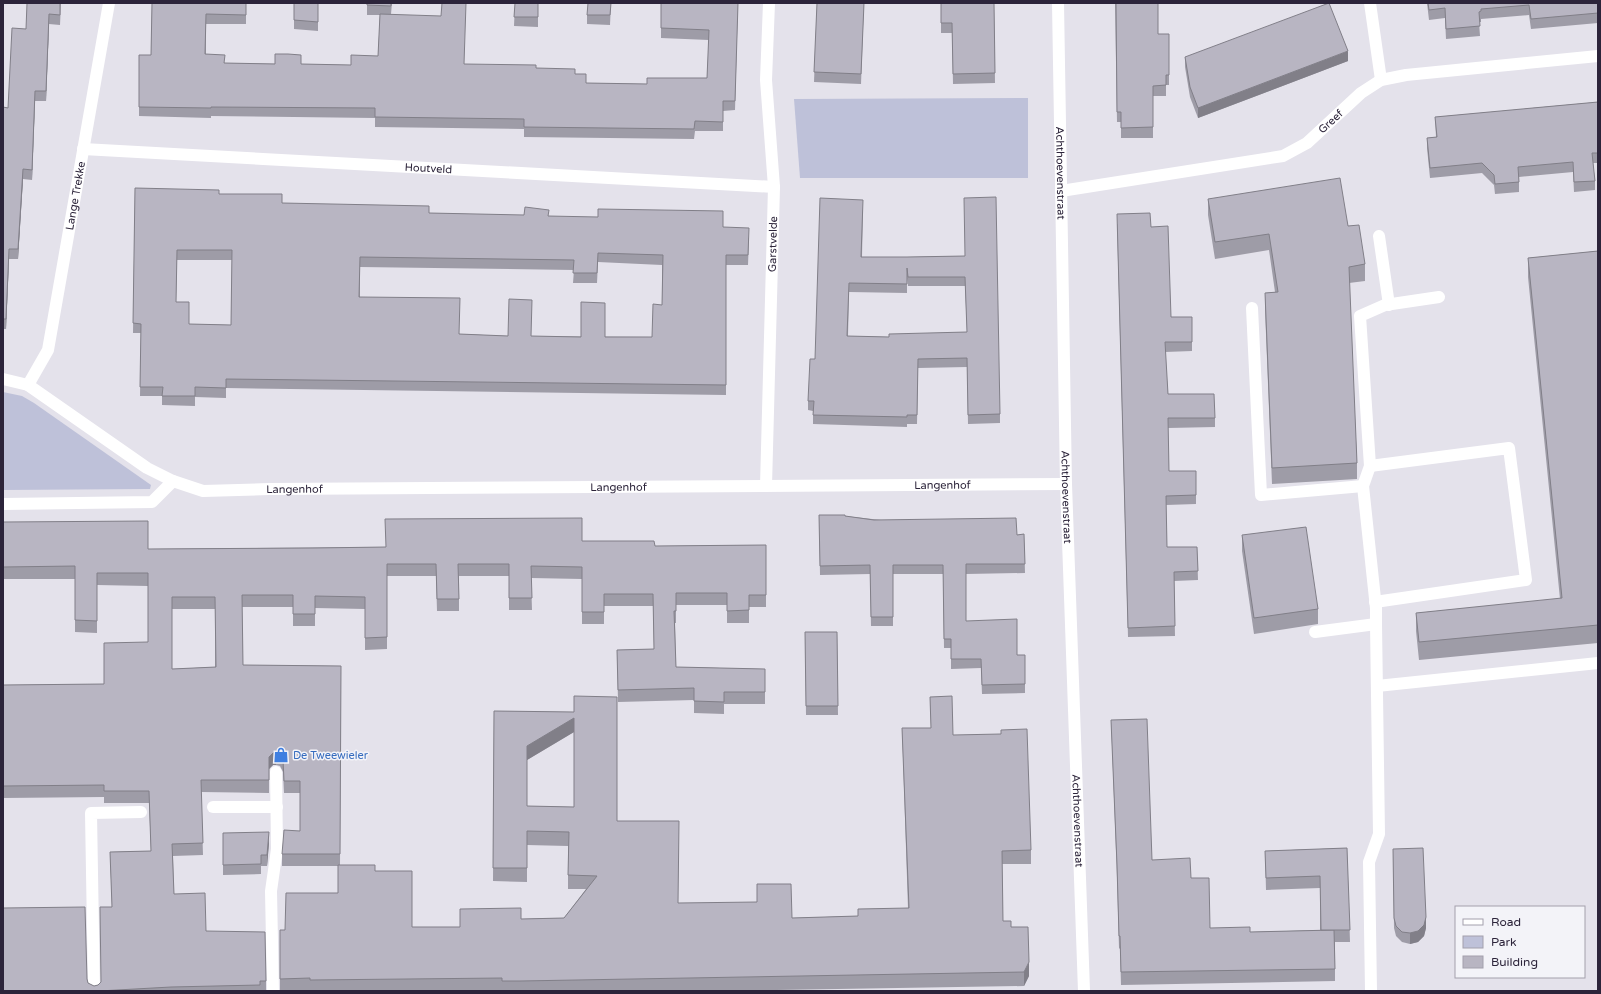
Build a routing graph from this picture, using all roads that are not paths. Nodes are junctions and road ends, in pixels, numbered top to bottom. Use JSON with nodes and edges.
{"nodes":[{"id":1,"x":109,"y":3,"type":"edge"},
{"id":2,"x":769,"y":3,"type":"edge"},
{"id":3,"x":1058,"y":3,"type":"edge"},
{"id":4,"x":1370,"y":3,"type":"edge"},
{"id":5,"x":1598,"y":56,"type":"edge"},
{"id":6,"x":1381,"y":80,"type":"junction"},
{"id":7,"x":83,"y":149,"type":"junction"},
{"id":8,"x":774,"y":187,"type":"junction"},
{"id":9,"x":1062,"y":191,"type":"junction"},
{"id":10,"x":1379,"y":236,"type":"dead end"},
{"id":11,"x":1439,"y":297,"type":"dead end"},
{"id":12,"x":1389,"y":304,"type":"junction"},
{"id":13,"x":1252,"y":308,"type":"dead end"},
{"id":14,"x":3,"y":379,"type":"edge"},
{"id":15,"x":28,"y":385,"type":"junction"},
{"id":16,"x":1370,"y":466,"type":"junction"},
{"id":17,"x":172,"y":482,"type":"junction"},
{"id":18,"x":1066,"y":484,"type":"junction"},
{"id":19,"x":766,"y":486,"type":"junction"},
{"id":20,"x":1363,"y":486,"type":"junction"},
{"id":21,"x":3,"y":504,"type":"edge"},
{"id":22,"x":1375,"y":602,"type":"junction"},
{"id":23,"x":1376,"y":624,"type":"junction"},
{"id":24,"x":1315,"y":632,"type":"dead end"},
{"id":25,"x":1598,"y":663,"type":"edge"},
{"id":26,"x":1377,"y":686,"type":"junction"},
{"id":27,"x":276,"y":772,"type":"dead end"},
{"id":28,"x":212,"y":807,"type":"dead end"},
{"id":29,"x":277,"y":807,"type":"junction"},
{"id":30,"x":141,"y":812,"type":"dead end"},
{"id":31,"x":94,"y":991,"type":"edge"},
{"id":32,"x":273,"y":991,"type":"edge"},
{"id":33,"x":1084,"y":991,"type":"edge"},
{"id":34,"x":1371,"y":991,"type":"edge"}],
"edges":[{"from":1,"to":7,"type":"street","name":"Lange Trekke"},
{"from":2,"to":8,"type":"street","name":"Garstvelde"},
{"from":3,"to":9,"type":"street","name":"Achthoevenstraat"},
{"from":4,"to":6,"type":"street"},
{"from":5,"to":6,"type":"street","name":"Greef"},
{"from":6,"to":9,"type":"street","name":"Greef"},
{"from":7,"to":8,"type":"street","name":"Houtveld"},
{"from":7,"to":15,"type":"street","name":"Lange Trekke"},
{"from":8,"to":19,"type":"street","name":"Garstvelde"},
{"from":9,"to":18,"type":"street","name":"Achthoevenstraat"},
{"from":10,"to":12,"type":"street"},
{"from":11,"to":12,"type":"street"},
{"from":12,"to":16,"type":"street"},
{"from":13,"to":20,"type":"street"},
{"from":14,"to":15,"type":"street","name":"Langenhof"},
{"from":15,"to":17,"type":"street","name":"Langenhof"},
{"from":16,"to":20,"type":"street"},
{"from":16,"to":22,"type":"street"},
{"from":17,"to":19,"type":"street","name":"Langenhof"},
{"from":17,"to":21,"type":"street"},
{"from":18,"to":19,"type":"street","name":"Langenhof"},
{"from":18,"to":33,"type":"street","name":"Achthoevenstraat"},
{"from":20,"to":22,"type":"street"},
{"from":22,"to":23,"type":"street"},
{"from":23,"to":24,"type":"street"},
{"from":23,"to":26,"type":"street"},
{"from":25,"to":26,"type":"street"},
{"from":26,"to":34,"type":"street"},
{"from":27,"to":29,"type":"street"},
{"from":28,"to":29,"type":"street"},
{"from":29,"to":32,"type":"street"},
{"from":30,"to":31,"type":"street"}]}
